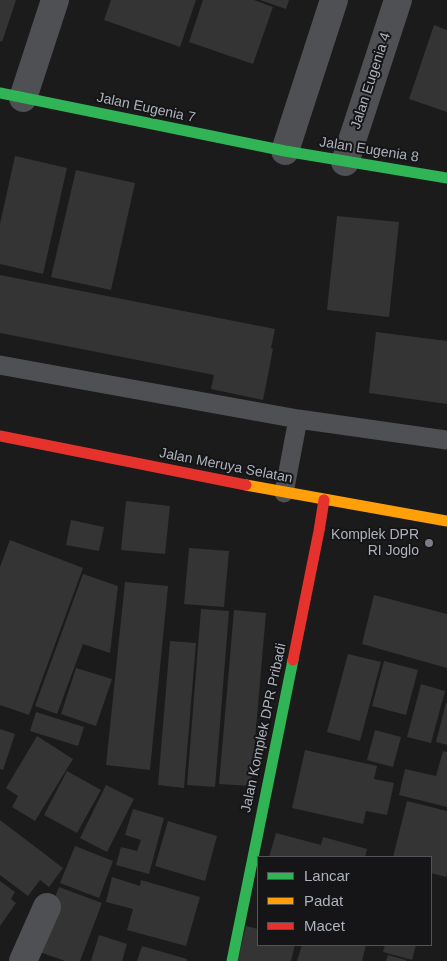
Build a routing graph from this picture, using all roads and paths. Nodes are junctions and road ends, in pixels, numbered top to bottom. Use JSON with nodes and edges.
{"nodes":[{"id":1,"x":56,"y":0,"type":"edge"},
{"id":2,"x":334,"y":0,"type":"edge"},
{"id":3,"x":398,"y":0,"type":"edge"},
{"id":4,"x":12,"y":95,"type":"edge"},
{"id":5,"x":285,"y":152,"type":"junction"},
{"id":6,"x":345,"y":162,"type":"junction"},
{"id":7,"x":447,"y":178,"type":"edge"},
{"id":8,"x":0,"y":365,"type":"edge"},
{"id":9,"x":298,"y":419,"type":"junction"},
{"id":10,"x":0,"y":436,"type":"edge"},
{"id":11,"x":447,"y":440,"type":"edge"},
{"id":12,"x":284,"y":493,"type":"junction"},
{"id":13,"x":324,"y":500,"type":"junction"},
{"id":14,"x":447,"y":521,"type":"edge"},
{"id":15,"x":47,"y":907,"type":"dead end"},
{"id":16,"x":23,"y":961,"type":"edge"},
{"id":17,"x":232,"y":961,"type":"edge"}],
"edges":[{"from":1,"to":4,"type":"street"},
{"from":2,"to":5,"type":"street"},
{"from":3,"to":6,"type":"street","name":"Jalan Eugenia 4"},
{"from":4,"to":5,"type":"street","name":"Jalan Eugenia 7"},
{"from":5,"to":6,"type":"street","name":"Jalan Eugenia 8"},
{"from":6,"to":7,"type":"street","name":"Jalan Eugenia 8"},
{"from":8,"to":9,"type":"lane"},
{"from":9,"to":11,"type":"lane"},
{"from":9,"to":12,"type":"lane"},
{"from":10,"to":12,"type":"street","name":"Jalan Meruya Selatan"},
{"from":12,"to":13,"type":"street","name":"Jalan Meruya Selatan"},
{"from":13,"to":14,"type":"street","name":"Jalan Meruya Selatan"},
{"from":13,"to":17,"type":"street","name":"Jalan Komplek DPR Pribadi"},
{"from":15,"to":16,"type":"street"}]}
